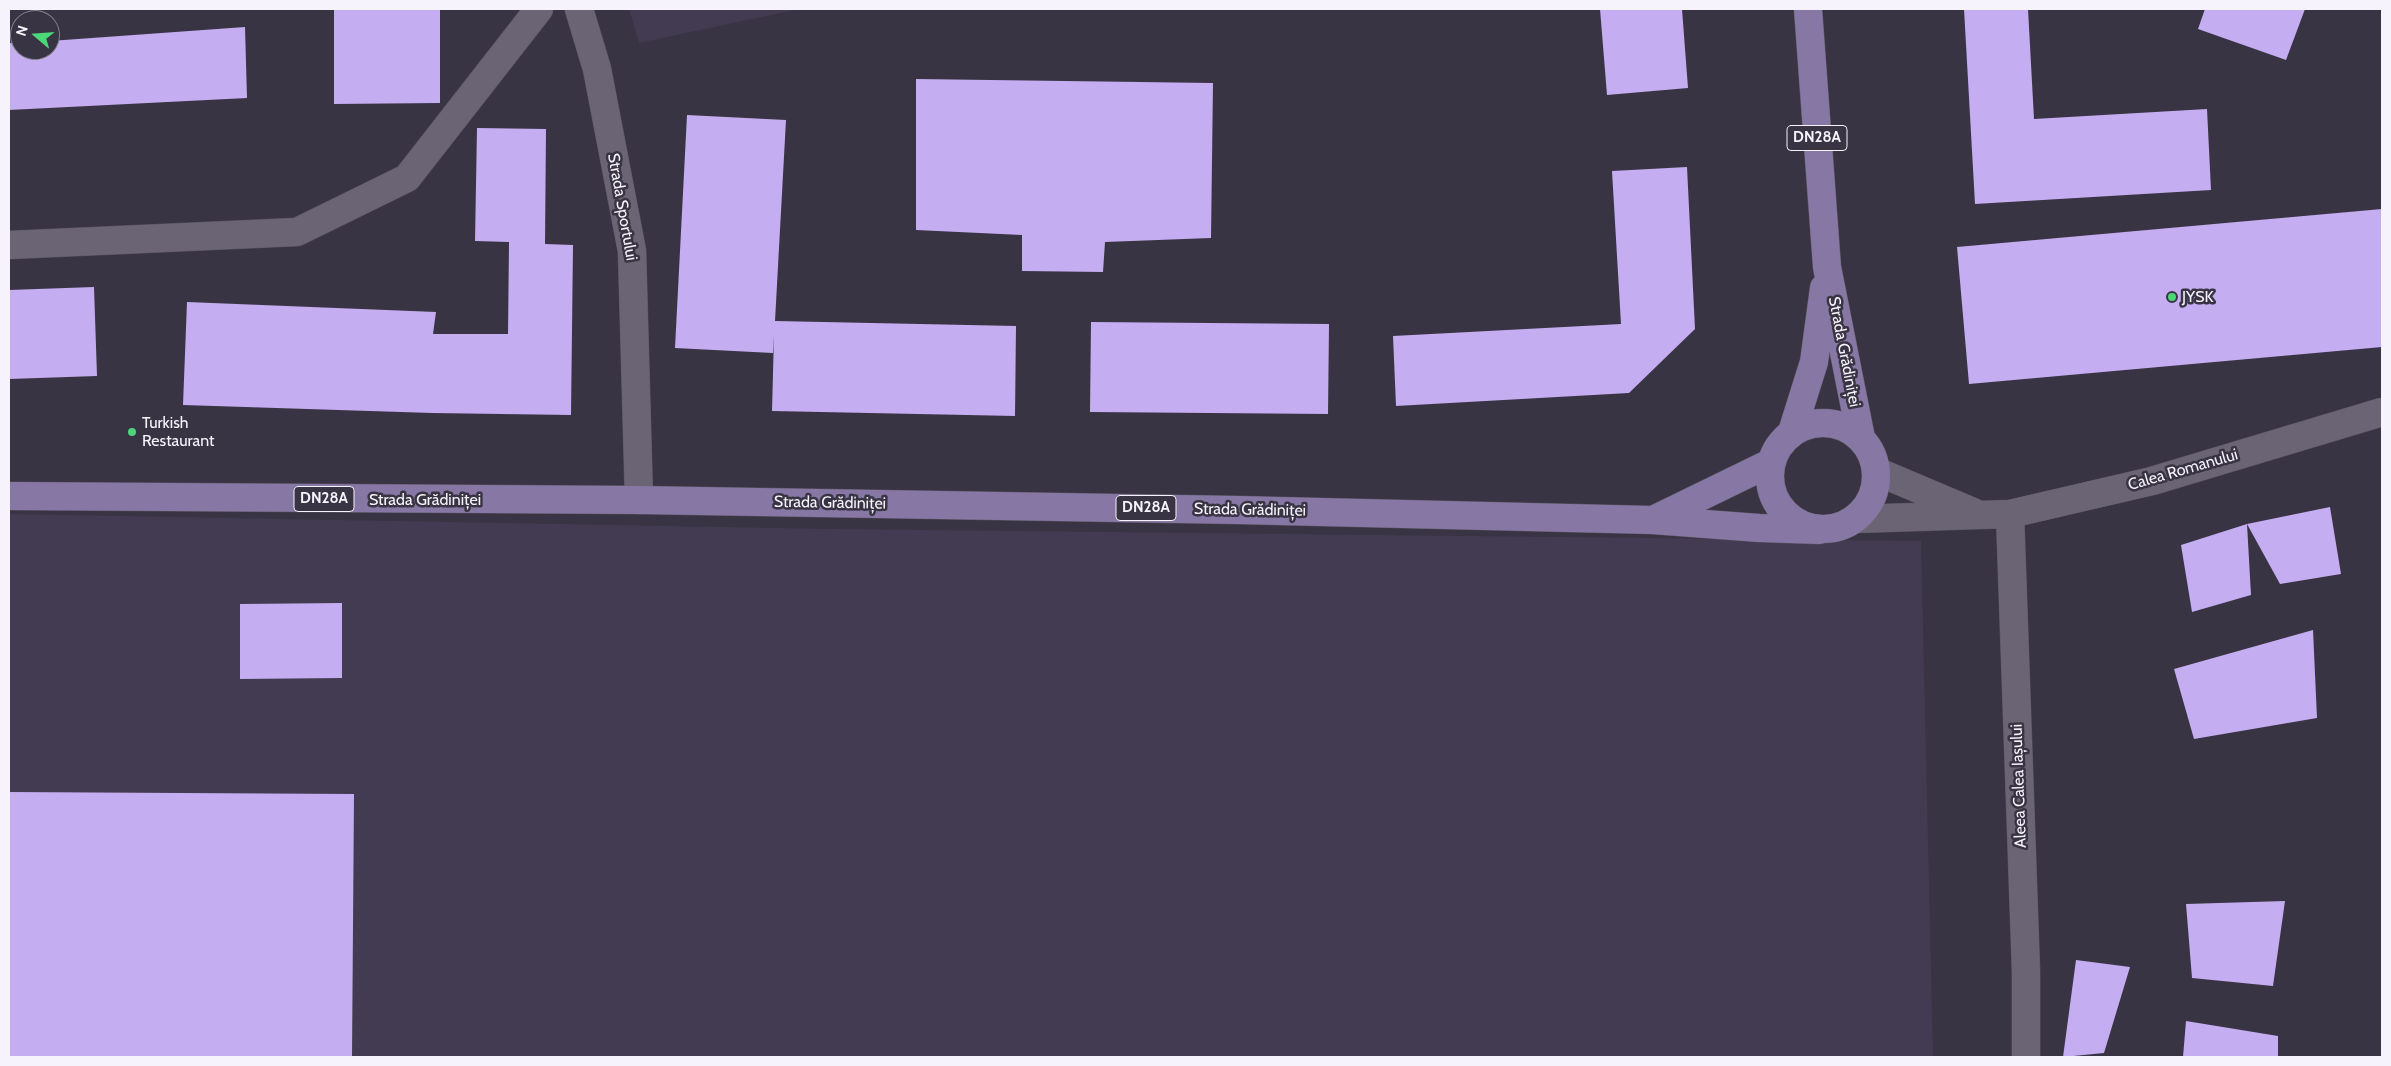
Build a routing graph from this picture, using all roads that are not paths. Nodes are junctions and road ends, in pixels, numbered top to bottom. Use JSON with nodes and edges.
{"nodes":[{"id":1,"x":539,"y":9,"type":"edge"},
{"id":2,"x":579,"y":9,"type":"edge"},
{"id":3,"x":1808,"y":9,"type":"edge"},
{"id":4,"x":9,"y":245,"type":"edge"},
{"id":5,"x":1827,"y":267,"type":"junction"},
{"id":6,"x":2382,"y":412,"type":"edge"},
{"id":7,"x":1792,"y":432,"type":"junction"},
{"id":8,"x":1861,"y":438,"type":"junction"},
{"id":9,"x":1770,"y":463,"type":"junction"},
{"id":10,"x":1876,"y":471,"type":"junction"},
{"id":11,"x":9,"y":496,"type":"edge"},
{"id":12,"x":639,"y":500,"type":"junction"},
{"id":13,"x":2010,"y":514,"type":"junction"},
{"id":14,"x":1981,"y":515,"type":"junction"},
{"id":15,"x":1854,"y":519,"type":"junction"},
{"id":16,"x":1652,"y":520,"type":"junction"},
{"id":17,"x":1819,"y":530,"type":"junction"},
{"id":18,"x":2026,"y":1057,"type":"edge"}],
"edges":[{"from":1,"to":4,"type":"street"},
{"from":2,"to":12,"type":"street","name":"Strada Sportului"},
{"from":3,"to":5,"type":"main road","name":"Strada Grădiniței","number":"DN28A"},
{"from":5,"to":7,"type":"main road","name":"Strada Grădiniței","number":"DN28A"},
{"from":5,"to":8,"type":"main road","name":"Strada Grădiniței","number":"DN28A"},
{"from":6,"to":13,"type":"street","name":"Calea Romanului"},
{"from":7,"to":8,"type":"main road"},
{"from":7,"to":9,"type":"main road"},
{"from":8,"to":10,"type":"main road"},
{"from":9,"to":16,"type":"main road","name":"Strada Grădiniței","number":"DN28A"},
{"from":9,"to":17,"type":"main road"},
{"from":10,"to":14,"type":"street","name":"Calea Romanului"},
{"from":10,"to":15,"type":"main road"},
{"from":11,"to":12,"type":"main road","name":"Strada Grădiniței","number":"DN28A"},
{"from":12,"to":16,"type":"main road","name":"Strada Grădiniței","number":"DN28A"},
{"from":13,"to":14,"type":"street","name":"Calea Romanului"},
{"from":13,"to":18,"type":"street","name":"Aleea Calea Iașului"},
{"from":14,"to":15,"type":"street","name":"Calea Romanului"},
{"from":15,"to":17,"type":"main road"},
{"from":16,"to":17,"type":"main road","name":"Strada Grădiniței","number":"DN28A"}]}
